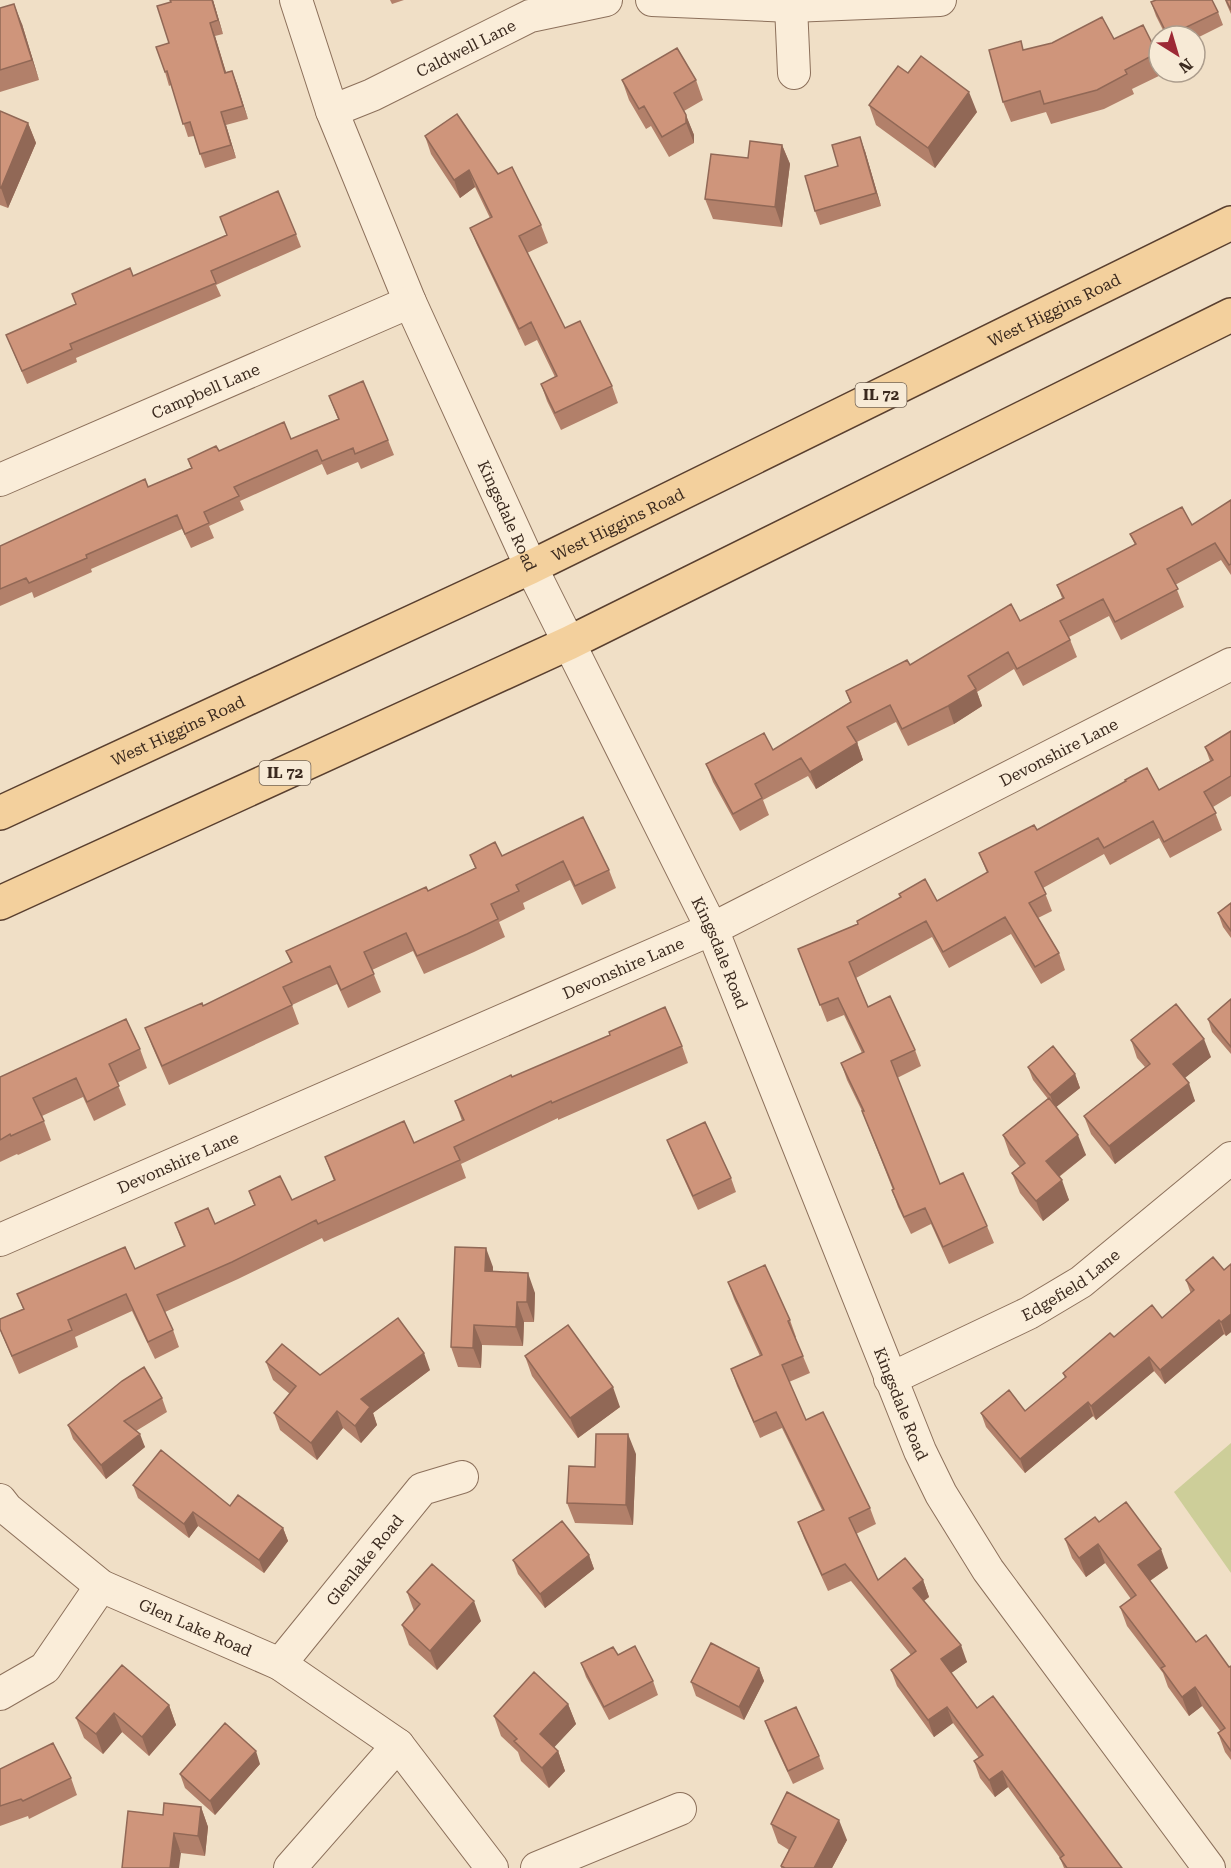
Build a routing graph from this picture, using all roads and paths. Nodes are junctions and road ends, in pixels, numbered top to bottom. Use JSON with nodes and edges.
{"nodes":[{"id":1,"x":296,"y":0,"type":"edge"},
{"id":2,"x":606,"y":0,"type":"edge"},
{"id":3,"x":652,"y":0,"type":"edge"},
{"id":4,"x":940,"y":0,"type":"edge"},
{"id":5,"x":791,"y":6,"type":"junction"},
{"id":6,"x":794,"y":73,"type":"dead end"},
{"id":7,"x":332,"y":111,"type":"junction"},
{"id":8,"x":1231,"y":223,"type":"edge"},
{"id":9,"x":410,"y":302,"type":"junction"},
{"id":10,"x":1231,"y":315,"type":"edge"},
{"id":11,"x":0,"y":480,"type":"edge"},
{"id":12,"x":531,"y":567,"type":"junction"},
{"id":13,"x":569,"y":643,"type":"junction"},
{"id":14,"x":1231,"y":664,"type":"edge"},
{"id":15,"x":0,"y":813,"type":"edge"},
{"id":16,"x":0,"y":903,"type":"edge"},
{"id":17,"x":712,"y":929,"type":"junction"},
{"id":18,"x":1231,"y":1158,"type":"edge"},
{"id":19,"x":0,"y":1240,"type":"edge"},
{"id":20,"x":890,"y":1379,"type":"junction"},
{"id":21,"x":462,"y":1477,"type":"dead end"},
{"id":22,"x":0,"y":1500,"type":"edge"},
{"id":23,"x":101,"y":1586,"type":"junction"},
{"id":24,"x":280,"y":1664,"type":"junction"},
{"id":25,"x":0,"y":1694,"type":"edge"},
{"id":26,"x":398,"y":1745,"type":"junction"},
{"id":27,"x":680,"y":1809,"type":"dead end"},
{"id":28,"x":290,"y":1868,"type":"edge"},
{"id":29,"x":492,"y":1868,"type":"edge"},
{"id":30,"x":537,"y":1868,"type":"edge"},
{"id":31,"x":1209,"y":1868,"type":"edge"}],
"edges":[{"from":1,"to":7,"type":"street","name":"Kingsdale Road"},
{"from":2,"to":7,"type":"street","name":"Caldwell Lane"},
{"from":3,"to":5,"type":"street"},
{"from":4,"to":5,"type":"street"},
{"from":5,"to":6,"type":"street"},
{"from":7,"to":9,"type":"street","name":"Kingsdale Road"},
{"from":8,"to":12,"type":"main road","name":"West Higgins Road","number":"IL 72"},
{"from":9,"to":11,"type":"street","name":"Campbell Lane"},
{"from":9,"to":12,"type":"street","name":"Kingsdale Road"},
{"from":10,"to":13,"type":"main road","number":"IL 72"},
{"from":12,"to":13,"type":"street","name":"Kingsdale Road"},
{"from":12,"to":15,"type":"main road","name":"West Higgins Road","number":"IL 72"},
{"from":13,"to":16,"type":"main road","number":"IL 72"},
{"from":13,"to":17,"type":"street","name":"Kingsdale Road"},
{"from":14,"to":17,"type":"street","name":"Devonshire Lane"},
{"from":17,"to":19,"type":"street","name":"Devonshire Lane"},
{"from":17,"to":20,"type":"street","name":"Kingsdale Road"},
{"from":18,"to":20,"type":"street","name":"Edgefield Lane"},
{"from":20,"to":31,"type":"street","name":"Kingsdale Road"},
{"from":21,"to":24,"type":"street","name":"Glenlake Road"},
{"from":22,"to":23,"type":"street","name":"Glen Lake Road"},
{"from":23,"to":24,"type":"street","name":"Glen Lake Road"},
{"from":23,"to":25,"type":"street"},
{"from":24,"to":26,"type":"street","name":"Glen Lake Road"},
{"from":26,"to":28,"type":"street"},
{"from":26,"to":29,"type":"street","name":"Glen Lake Road"},
{"from":27,"to":30,"type":"street"}]}
